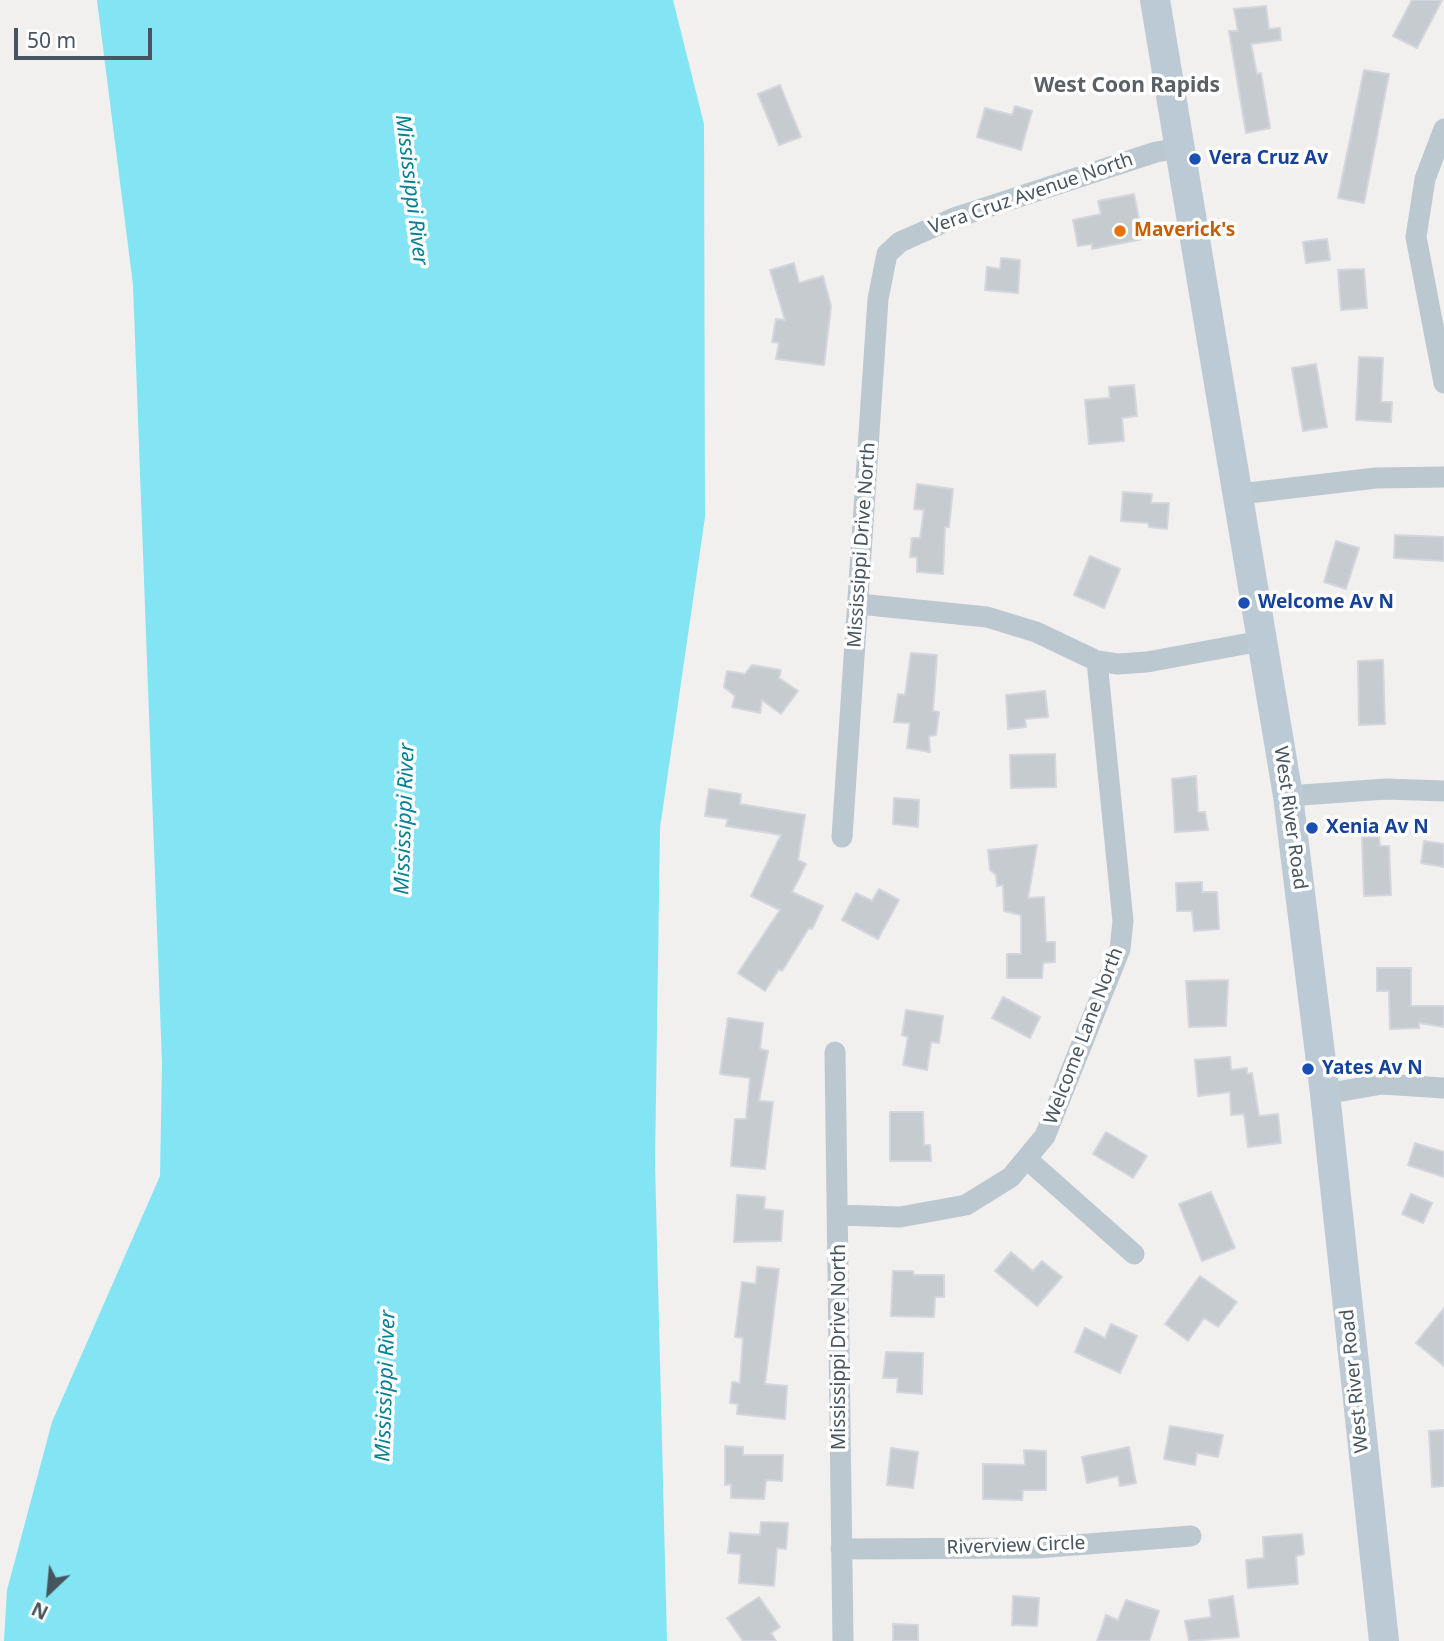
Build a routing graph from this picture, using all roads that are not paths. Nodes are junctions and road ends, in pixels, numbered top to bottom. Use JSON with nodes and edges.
{"nodes":[{"id":1,"x":1155,"y":0,"type":"edge"},
{"id":2,"x":1444,"y":129,"type":"edge"},
{"id":3,"x":1180,"y":148,"type":"junction"},
{"id":4,"x":887,"y":254,"type":"joint"},
{"id":5,"x":1444,"y":383,"type":"edge"},
{"id":6,"x":1444,"y":477,"type":"edge"},
{"id":7,"x":1240,"y":494,"type":"junction"},
{"id":8,"x":859,"y":604,"type":"junction"},
{"id":9,"x":1261,"y":640,"type":"junction"},
{"id":10,"x":1097,"y":661,"type":"junction"},
{"id":11,"x":1444,"y":791,"type":"edge"},
{"id":12,"x":1287,"y":796,"type":"junction"},
{"id":13,"x":842,"y":837,"type":"dead end"},
{"id":14,"x":835,"y":1052,"type":"dead end"},
{"id":15,"x":1444,"y":1088,"type":"edge"},
{"id":16,"x":1325,"y":1094,"type":"junction"},
{"id":17,"x":1028,"y":1160,"type":"junction"},
{"id":18,"x":839,"y":1215,"type":"junction"},
{"id":19,"x":1134,"y":1254,"type":"dead end"},
{"id":20,"x":1191,"y":1536,"type":"dead end"},
{"id":21,"x":841,"y":1549,"type":"junction"},
{"id":22,"x":844,"y":1641,"type":"edge"},
{"id":23,"x":1384,"y":1641,"type":"edge"}],
"edges":[{"from":1,"to":3,"type":"main road","name":"West River Road"},
{"from":2,"to":5,"type":"street"},
{"from":3,"to":4,"type":"street","name":"Vera Cruz Avenue North"},
{"from":3,"to":7,"type":"main road","name":"West River Road"},
{"from":4,"to":8,"type":"street","name":"Mississippi Drive North"},
{"from":6,"to":7,"type":"street"},
{"from":7,"to":9,"type":"main road","name":"West River Road"},
{"from":8,"to":10,"type":"street"},
{"from":8,"to":13,"type":"street","name":"Mississippi Drive North"},
{"from":9,"to":10,"type":"street"},
{"from":9,"to":12,"type":"main road","name":"West River Road"},
{"from":10,"to":17,"type":"street","name":"Welcome Lane North"},
{"from":11,"to":12,"type":"street"},
{"from":12,"to":16,"type":"main road","name":"West River Road"},
{"from":14,"to":18,"type":"street","name":"Mississippi Drive North"},
{"from":15,"to":16,"type":"street"},
{"from":16,"to":23,"type":"main road","name":"West River Road"},
{"from":17,"to":18,"type":"street","name":"Welcome Lane North"},
{"from":17,"to":19,"type":"street"},
{"from":18,"to":21,"type":"street","name":"Mississippi Drive North"},
{"from":20,"to":21,"type":"street","name":"Riverview Circle"},
{"from":21,"to":22,"type":"street","name":"Mississippi Drive North"}]}
